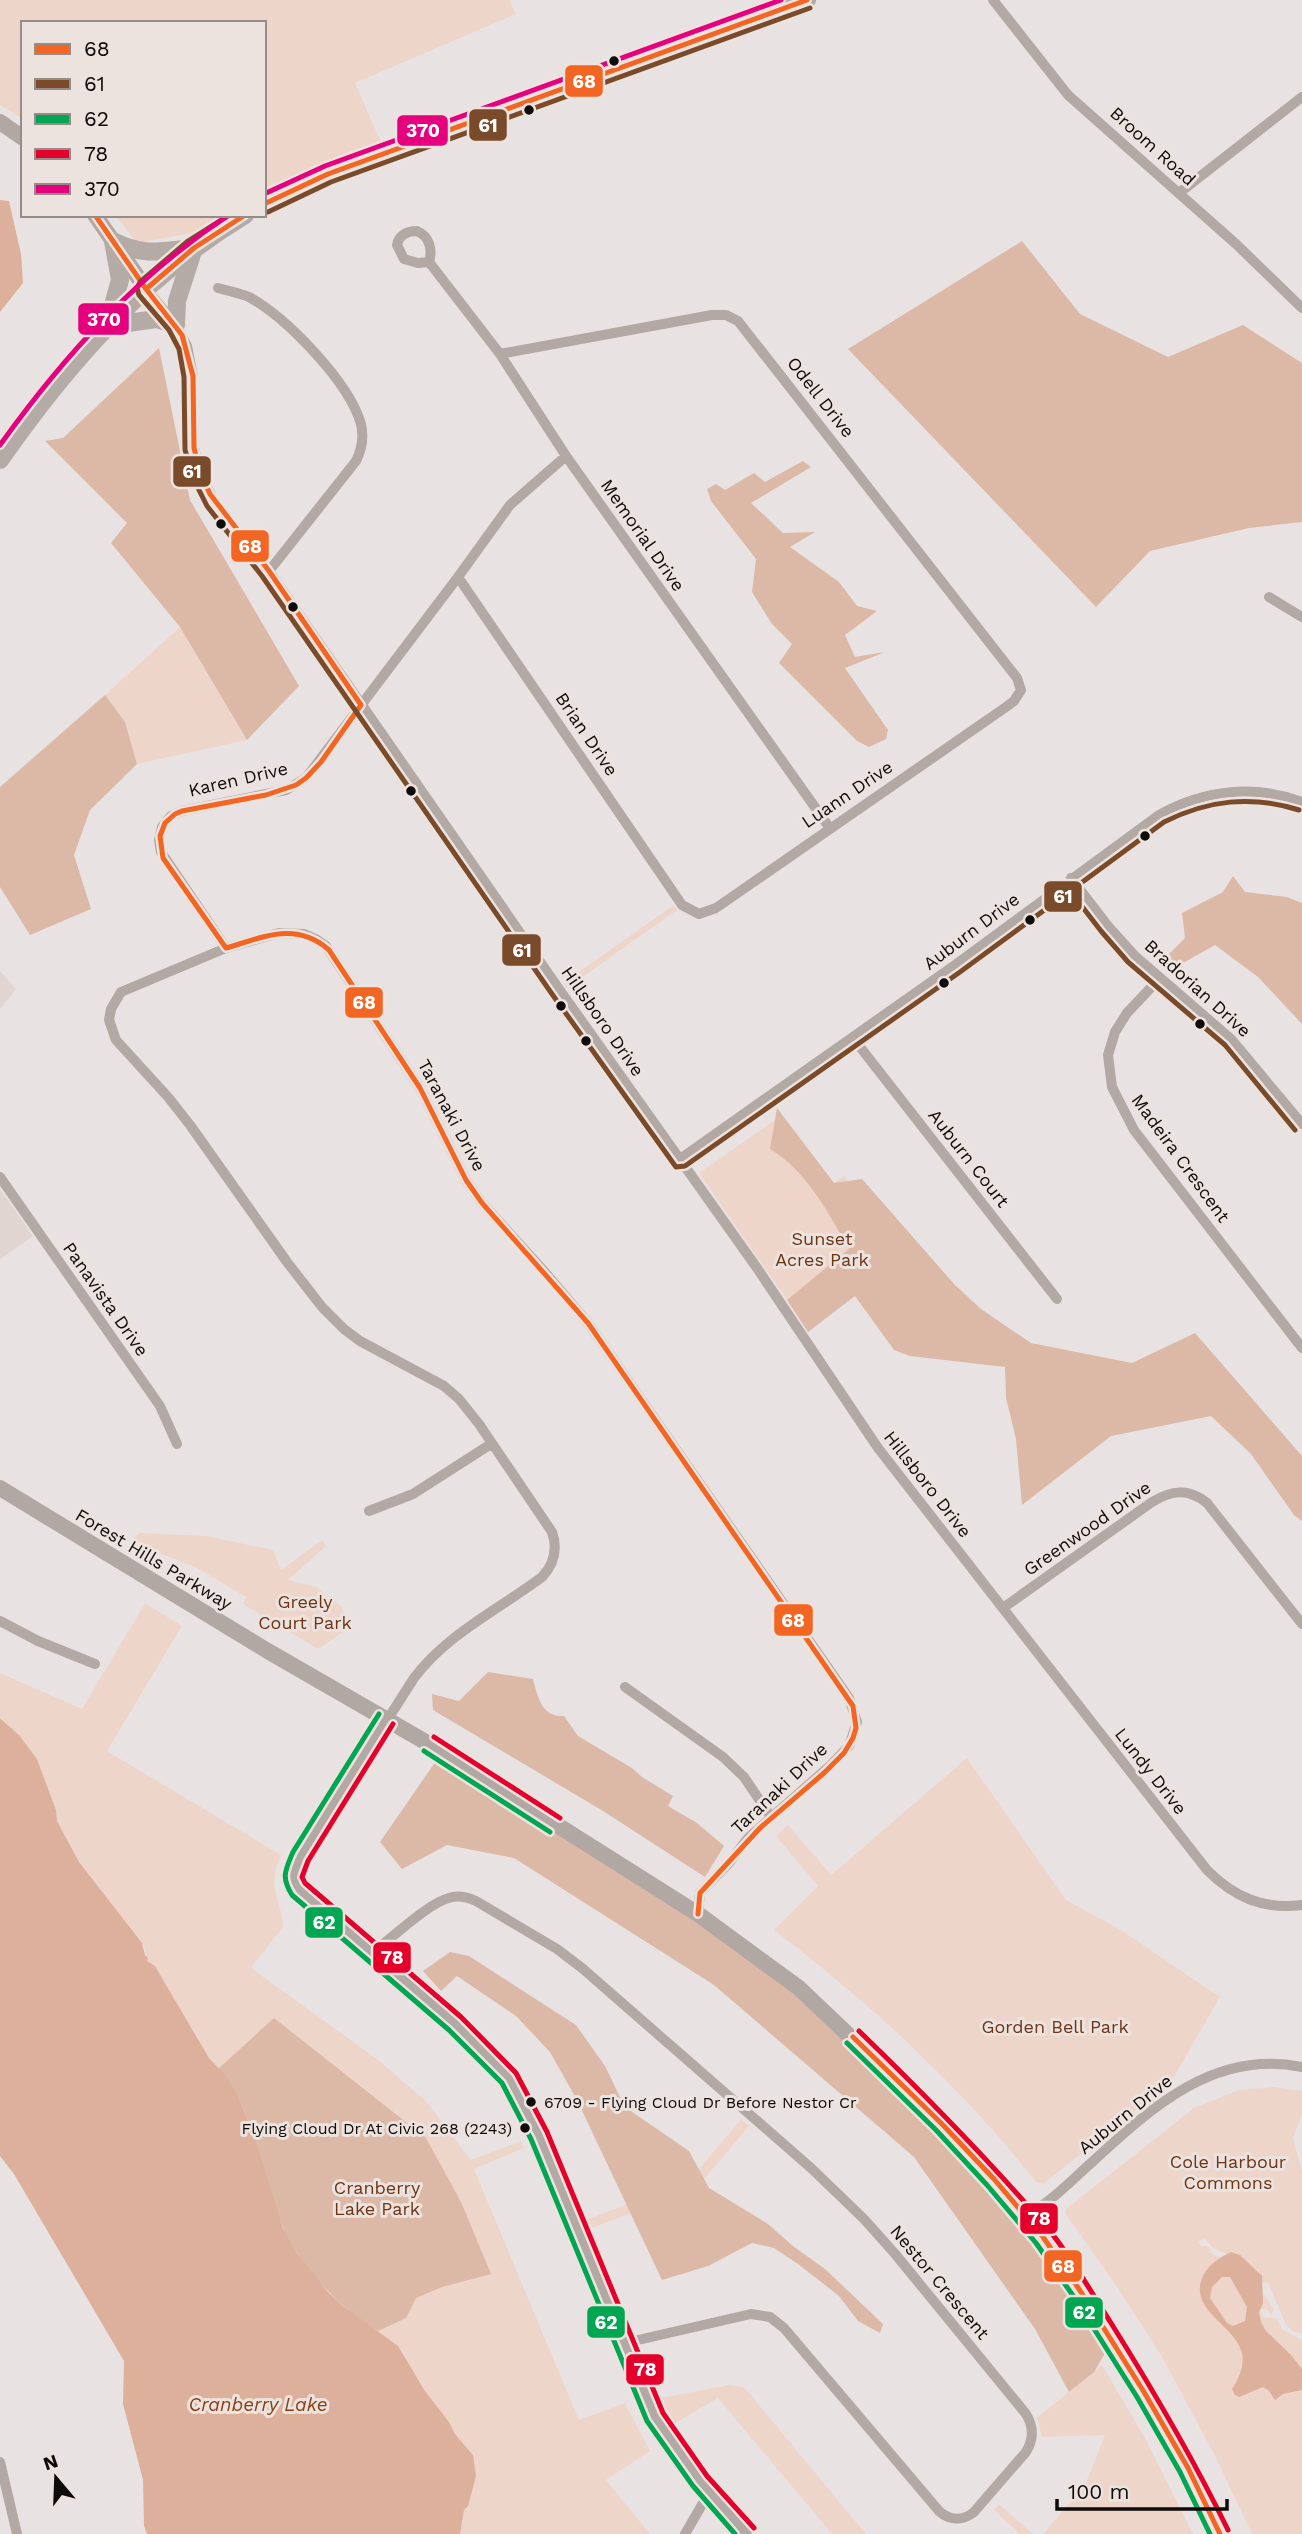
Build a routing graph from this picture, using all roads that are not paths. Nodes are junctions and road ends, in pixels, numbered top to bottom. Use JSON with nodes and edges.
{"nodes":[{"id":1,"x":807,"y":0,"type":"edge"},
{"id":2,"x":993,"y":0,"type":"edge"},
{"id":3,"x":1302,"y":97,"type":"edge"},
{"id":4,"x":0,"y":122,"type":"edge"},
{"id":5,"x":21,"y":137,"type":"edge"},
{"id":6,"x":1179,"y":193,"type":"junction"},
{"id":7,"x":266,"y":203,"type":"edge"},
{"id":8,"x":96,"y":217,"type":"edge"},
{"id":9,"x":242,"y":217,"type":"edge"},
{"id":10,"x":113,"y":242,"type":"junction"},
{"id":11,"x":194,"y":248,"type":"junction"},
{"id":12,"x":429,"y":262,"type":"dead end"},
{"id":13,"x":218,"y":288,"type":"dead end"},
{"id":14,"x":146,"y":289,"type":"junction"},
{"id":15,"x":1302,"y":308,"type":"edge"},
{"id":16,"x":176,"y":325,"type":"junction"},
{"id":17,"x":107,"y":326,"type":"junction"},
{"id":18,"x":500,"y":354,"type":"junction"},
{"id":19,"x":566,"y":456,"type":"junction"},
{"id":20,"x":0,"y":460,"type":"edge"},
{"id":21,"x":269,"y":571,"type":"junction"},
{"id":22,"x":458,"y":577,"type":"junction"},
{"id":23,"x":1269,"y":597,"type":"dead end"},
{"id":24,"x":1302,"y":617,"type":"edge"},
{"id":25,"x":1020,"y":690,"type":"joint"},
{"id":26,"x":361,"y":705,"type":"junction"},
{"id":27,"x":1302,"y":802,"type":"edge"},
{"id":28,"x":829,"y":828,"type":"junction"},
{"id":29,"x":1071,"y":878,"type":"junction"},
{"id":30,"x":687,"y":910,"type":"joint"},
{"id":31,"x":226,"y":948,"type":"junction"},
{"id":32,"x":1160,"y":978,"type":"junction"},
{"id":33,"x":853,"y":1038,"type":"junction"},
{"id":34,"x":1302,"y":1124,"type":"edge"},
{"id":35,"x":680,"y":1159,"type":"junction"},
{"id":36,"x":0,"y":1177,"type":"edge"},
{"id":37,"x":1056,"y":1299,"type":"dead end"},
{"id":38,"x":1302,"y":1348,"type":"edge"},
{"id":39,"x":177,"y":1444,"type":"dead end"},
{"id":40,"x":491,"y":1444,"type":"junction"},
{"id":41,"x":0,"y":1488,"type":"edge"},
{"id":42,"x":369,"y":1511,"type":"dead end"},
{"id":43,"x":1003,"y":1608,"type":"junction"},
{"id":44,"x":0,"y":1621,"type":"edge"},
{"id":45,"x":1302,"y":1625,"type":"edge"},
{"id":46,"x":95,"y":1664,"type":"dead end"},
{"id":47,"x":625,"y":1687,"type":"dead end"},
{"id":48,"x":386,"y":1719,"type":"junction"},
{"id":49,"x":771,"y":1817,"type":"junction"},
{"id":50,"x":1302,"y":1905,"type":"edge"},
{"id":51,"x":698,"y":1914,"type":"junction"},
{"id":52,"x":372,"y":1953,"type":"junction"},
{"id":53,"x":1302,"y":2067,"type":"edge"},
{"id":54,"x":1024,"y":2217,"type":"junction"},
{"id":55,"x":625,"y":2343,"type":"junction"},
{"id":56,"x":0,"y":2462,"type":"edge"},
{"id":57,"x":710,"y":2491,"type":"junction"},
{"id":58,"x":16,"y":2534,"type":"edge"},
{"id":59,"x":685,"y":2534,"type":"edge"},
{"id":60,"x":747,"y":2534,"type":"edge"},
{"id":61,"x":1220,"y":2534,"type":"edge"}],
"edges":[{"from":1,"to":7,"type":"main road"},
{"from":2,"to":6,"type":"street","name":"Broom Road"},
{"from":3,"to":6,"type":"street"},
{"from":4,"to":5,"type":"main road"},
{"from":6,"to":15,"type":"street","name":"Broom Road"},
{"from":8,"to":10,"type":"main road"},
{"from":9,"to":11,"type":"main road"},
{"from":10,"to":11,"type":"main road"},
{"from":10,"to":14,"type":"main road"},
{"from":10,"to":17,"type":"main road"},
{"from":11,"to":14,"type":"main road"},
{"from":11,"to":16,"type":"main road"},
{"from":12,"to":18,"type":"street","name":"Memorial Drive"},
{"from":13,"to":21,"type":"street"},
{"from":14,"to":16,"type":"street","name":"Hillsboro Drive"},
{"from":14,"to":17,"type":"main road"},
{"from":16,"to":17,"type":"main road"},
{"from":16,"to":21,"type":"street","name":"Hillsboro Drive"},
{"from":17,"to":20,"type":"main road"},
{"from":18,"to":19,"type":"street","name":"Memorial Drive"},
{"from":18,"to":25,"type":"street","name":"Odell Drive"},
{"from":19,"to":22,"type":"street","name":"Karen Drive"},
{"from":19,"to":28,"type":"street","name":"Memorial Drive"},
{"from":21,"to":26,"type":"street","name":"Hillsboro Drive"},
{"from":22,"to":26,"type":"street","name":"Karen Drive"},
{"from":22,"to":30,"type":"street","name":"Brian Drive"},
{"from":23,"to":24,"type":"street"},
{"from":25,"to":28,"type":"street","name":"Luann Drive"},
{"from":26,"to":31,"type":"street","name":"Karen Drive"},
{"from":26,"to":35,"type":"street","name":"Hillsboro Drive"},
{"from":27,"to":29,"type":"street","name":"Auburn Drive"},
{"from":28,"to":30,"type":"street","name":"Luann Drive"},
{"from":29,"to":32,"type":"street","name":"Bradorian Drive"},
{"from":29,"to":33,"type":"street","name":"Auburn Drive"},
{"from":31,"to":40,"type":"street","name":"Taranaki Drive"},
{"from":31,"to":49,"type":"street","name":"Taranaki Drive"},
{"from":32,"to":34,"type":"street","name":"Bradorian Drive"},
{"from":32,"to":38,"type":"street","name":"Madeira Crescent"},
{"from":33,"to":35,"type":"street","name":"Auburn Drive"},
{"from":33,"to":37,"type":"street","name":"Auburn Court"},
{"from":35,"to":43,"type":"street","name":"Hillsboro Drive"},
{"from":36,"to":39,"type":"street","name":"Panavista Drive"},
{"from":40,"to":42,"type":"street"},
{"from":40,"to":48,"type":"street","name":"Taranaki Drive"},
{"from":41,"to":48,"type":"main road","name":"Forest Hills Parkway"},
{"from":43,"to":45,"type":"street","name":"Greenwood Drive"},
{"from":43,"to":50,"type":"street","name":"Lundy Drive"},
{"from":44,"to":46,"type":"street"},
{"from":47,"to":49,"type":"street"},
{"from":48,"to":51,"type":"main road","name":"Forest Hills Parkway"},
{"from":48,"to":52,"type":"street"},
{"from":49,"to":51,"type":"street","name":"Taranaki Drive"},
{"from":51,"to":54,"type":"main road","name":"Forest Hills Parkway"},
{"from":52,"to":55,"type":"street"},
{"from":52,"to":55,"type":"street","name":"Nestor Crescent"},
{"from":53,"to":54,"type":"street","name":"Auburn Drive"},
{"from":54,"to":61,"type":"main road","name":"Forest Hills Parkway"},
{"from":55,"to":57,"type":"street"},
{"from":56,"to":58,"type":"street"},
{"from":57,"to":59,"type":"street"},
{"from":57,"to":60,"type":"street"}]}
